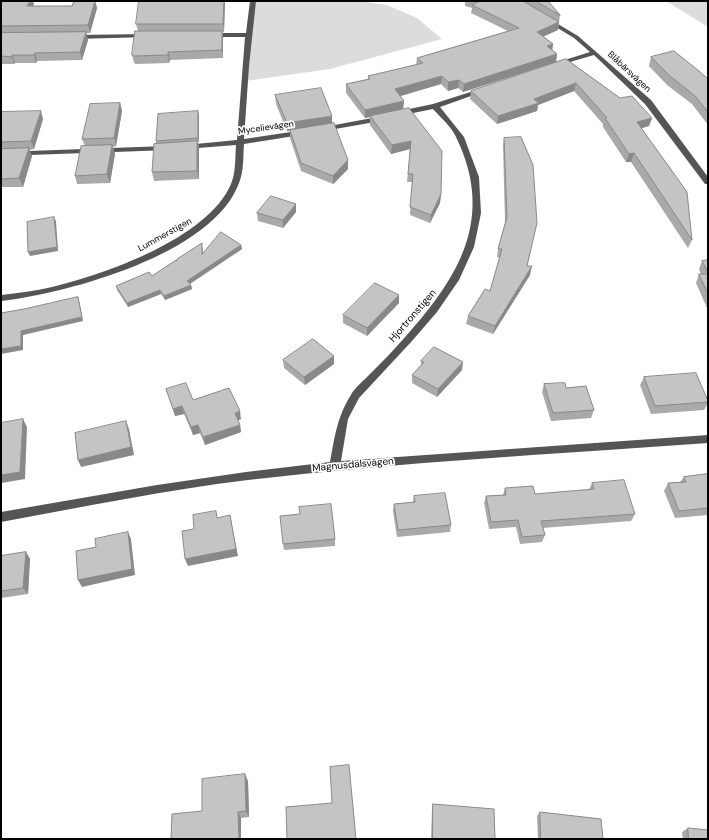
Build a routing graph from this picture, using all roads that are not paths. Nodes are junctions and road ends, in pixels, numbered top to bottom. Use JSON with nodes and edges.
{"nodes":[{"id":1,"x":253,"y":1,"type":"edge"},
{"id":2,"x":544,"y":18,"type":"edge"},
{"id":3,"x":201,"y":35,"type":"edge"},
{"id":4,"x":248,"y":35,"type":"junction"},
{"id":5,"x":153,"y":36,"type":"edge"},
{"id":6,"x":68,"y":37,"type":"edge"},
{"id":7,"x":595,"y":53,"type":"junction"},
{"id":8,"x":548,"y":67,"type":"edge"},
{"id":9,"x":488,"y":88,"type":"edge"},
{"id":10,"x":435,"y":106,"type":"junction"},
{"id":11,"x":240,"y":142,"type":"junction"},
{"id":12,"x":1,"y":154,"type":"edge"},
{"id":13,"x":708,"y":182,"type":"edge"},
{"id":14,"x":1,"y":298,"type":"edge"},
{"id":15,"x":708,"y":439,"type":"edge"},
{"id":16,"x":335,"y":466,"type":"junction"},
{"id":17,"x":1,"y":517,"type":"edge"}],
"edges":[{"from":1,"to":4,"type":"street","name":"Lummerstigen"},
{"from":2,"to":7,"type":"street","name":"Blåbärsvägen"},
{"from":3,"to":4,"type":"street"},
{"from":4,"to":11,"type":"street","name":"Lummerstigen"},
{"from":5,"to":6,"type":"street"},
{"from":7,"to":8,"type":"street"},
{"from":7,"to":13,"type":"street","name":"Blåbärsvägen"},
{"from":9,"to":10,"type":"street","name":"Mycelievägen"},
{"from":10,"to":11,"type":"street","name":"Mycelievägen"},
{"from":10,"to":16,"type":"street","name":"Hjortronstigen"},
{"from":11,"to":12,"type":"street","name":"Mycelievägen"},
{"from":11,"to":14,"type":"street","name":"Lummerstigen"},
{"from":15,"to":16,"type":"street","name":"Magnusdalsvägen"},
{"from":16,"to":17,"type":"street","name":"Magnusdalsvägen"}]}
